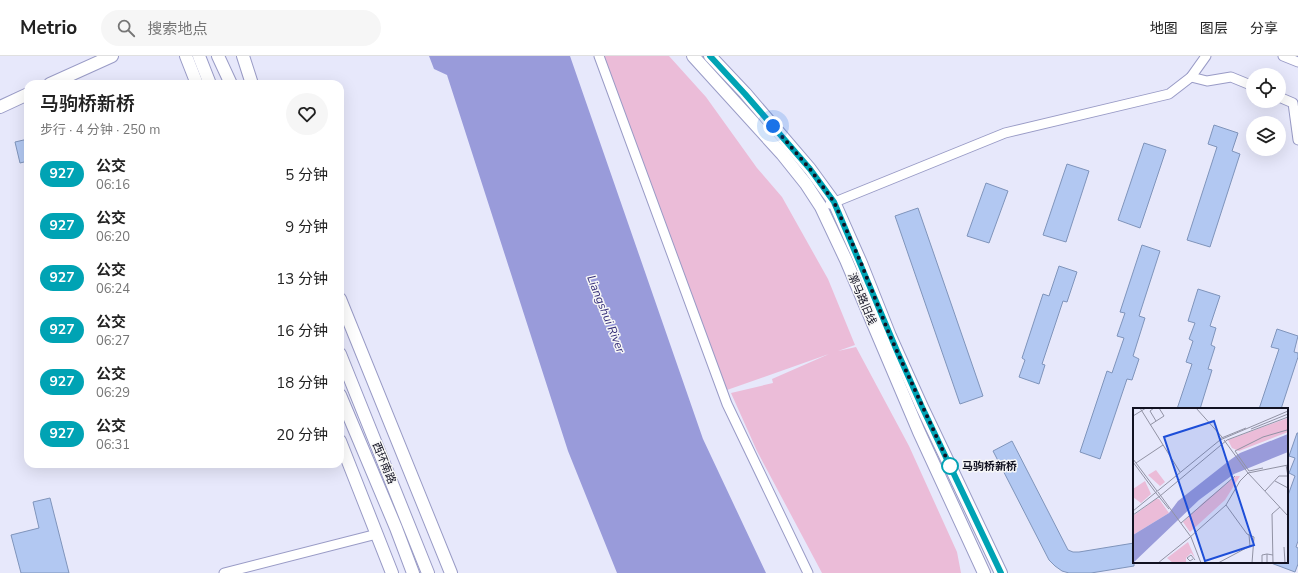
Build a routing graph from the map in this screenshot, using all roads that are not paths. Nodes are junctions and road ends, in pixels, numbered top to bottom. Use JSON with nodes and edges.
{"nodes":[{"id":1,"x":112,"y":56,"type":"edge"},
{"id":2,"x":186,"y":56,"type":"edge"},
{"id":3,"x":199,"y":56,"type":"edge"},
{"id":4,"x":218,"y":56,"type":"edge"},
{"id":5,"x":243,"y":56,"type":"edge"},
{"id":6,"x":599,"y":56,"type":"edge"},
{"id":7,"x":693,"y":56,"type":"edge"},
{"id":8,"x":710,"y":56,"type":"edge"},
{"id":9,"x":1206,"y":56,"type":"edge"},
{"id":10,"x":1283,"y":56,"type":"edge"},
{"id":11,"x":1298,"y":62,"type":"edge"},
{"id":12,"x":1191,"y":77,"type":"junction"},
{"id":13,"x":59,"y":80,"type":"edge"},
{"id":14,"x":195,"y":80,"type":"edge"},
{"id":15,"x":208,"y":80,"type":"edge"},
{"id":16,"x":229,"y":80,"type":"edge"},
{"id":17,"x":251,"y":80,"type":"edge"},
{"id":18,"x":1246,"y":83,"type":"edge"},
{"id":19,"x":24,"y":96,"type":"edge"},
{"id":20,"x":1286,"y":100,"type":"edge"},
{"id":21,"x":0,"y":107,"type":"edge"},
{"id":22,"x":1298,"y":140,"type":"edge"},
{"id":23,"x":834,"y":202,"type":"junction"},
{"id":24,"x":821,"y":207,"type":"junction"},
{"id":25,"x":344,"y":309,"type":"edge"},
{"id":26,"x":344,"y":364,"type":"edge"},
{"id":27,"x":344,"y":404,"type":"edge"},
{"id":28,"x":344,"y":451,"type":"edge"},
{"id":29,"x":377,"y":534,"type":"junction"},
{"id":30,"x":224,"y":573,"type":"edge"},
{"id":31,"x":392,"y":573,"type":"edge"},
{"id":32,"x":413,"y":573,"type":"edge"},
{"id":33,"x":428,"y":573,"type":"edge"},
{"id":34,"x":451,"y":573,"type":"edge"},
{"id":35,"x":808,"y":573,"type":"edge"},
{"id":36,"x":984,"y":573,"type":"edge"},
{"id":37,"x":1001,"y":573,"type":"edge"}],
"edges":[{"from":1,"to":13,"type":"main road"},
{"from":2,"to":14,"type":"main road"},
{"from":3,"to":15,"type":"main road"},
{"from":4,"to":16,"type":"main road"},
{"from":5,"to":17,"type":"main road"},
{"from":6,"to":35,"type":"street"},
{"from":7,"to":24,"type":"main road","name":"漷马路旧线"},
{"from":8,"to":23,"type":"main road","name":"漷马路旧线"},
{"from":9,"to":12,"type":"street"},
{"from":10,"to":11,"type":"street"},
{"from":12,"to":18,"type":"street"},
{"from":12,"to":23,"type":"street"},
{"from":19,"to":21,"type":"main road"},
{"from":20,"to":22,"type":"street"},
{"from":23,"to":24,"type":"street"},
{"from":23,"to":37,"type":"main road","name":"漷马路旧线"},
{"from":24,"to":36,"type":"main road","name":"漷马路旧线"},
{"from":25,"to":34,"type":"main road"},
{"from":26,"to":33,"type":"main road","name":"西环南路"},
{"from":27,"to":32,"type":"main road","name":"西环南路"},
{"from":28,"to":29,"type":"main road"},
{"from":29,"to":30,"type":"street"},
{"from":29,"to":31,"type":"main road"}]}
